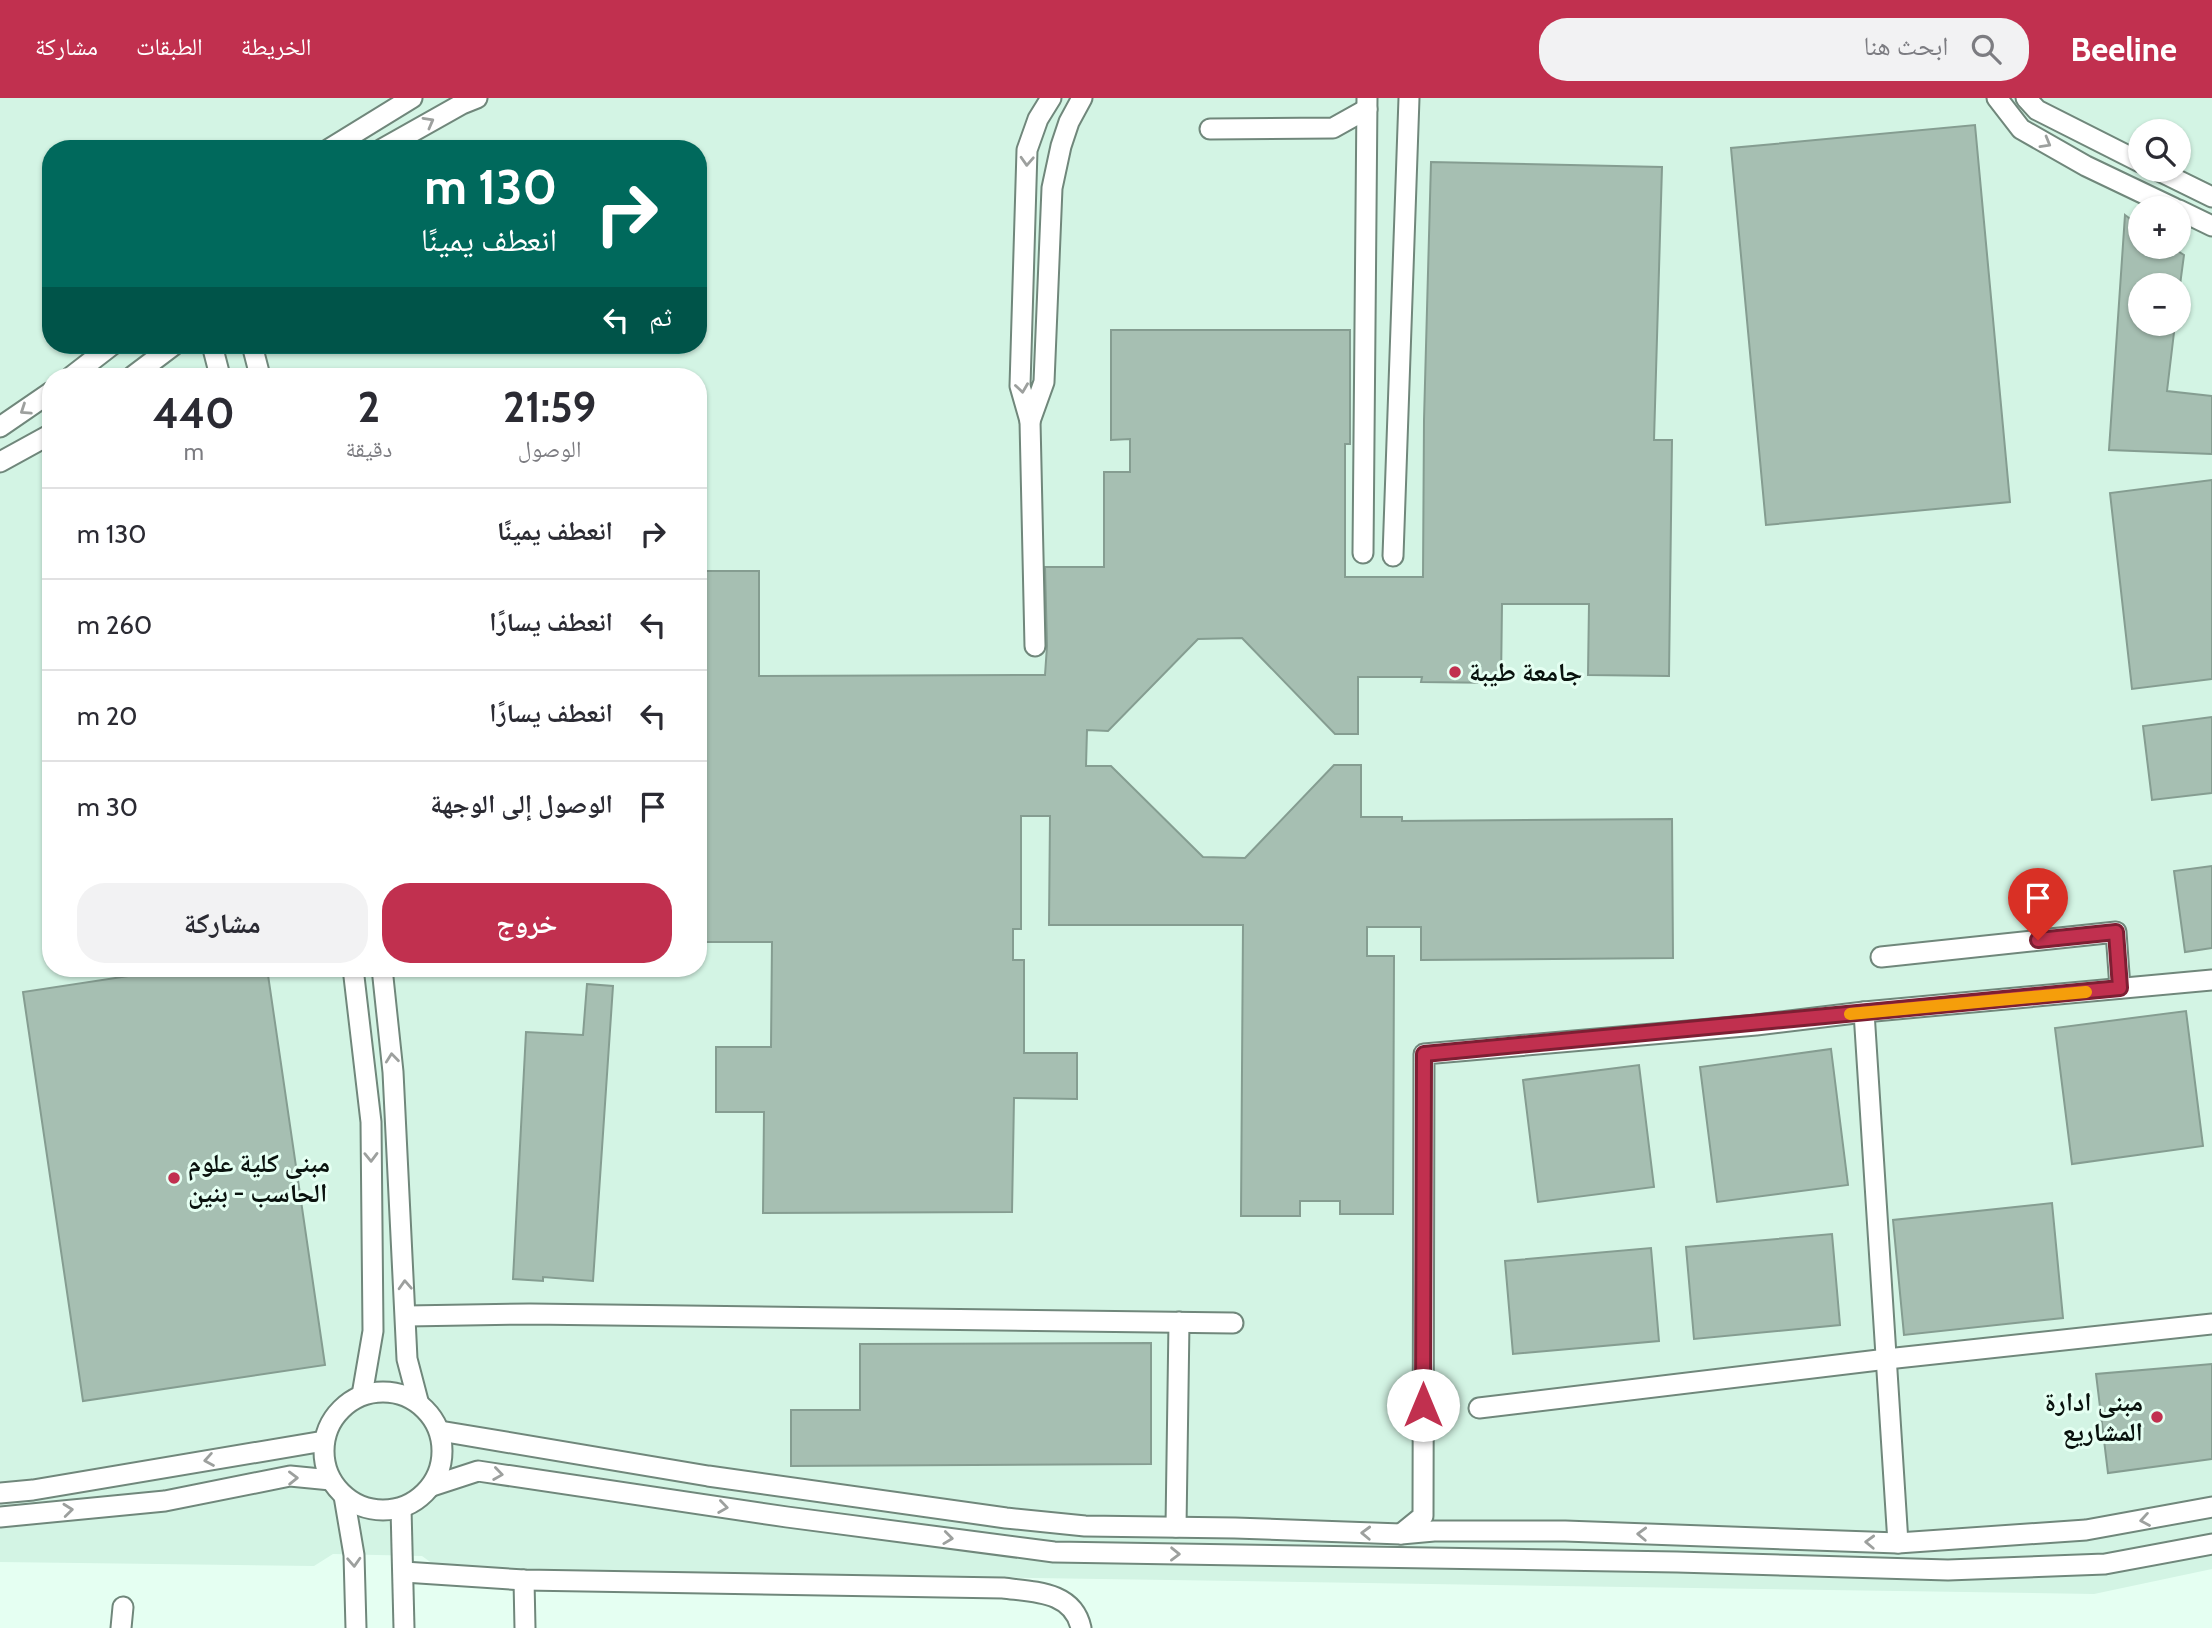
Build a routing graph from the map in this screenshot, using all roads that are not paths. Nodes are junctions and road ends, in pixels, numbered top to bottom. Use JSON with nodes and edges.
{"nodes":[{"id":1,"x":412,"y":98,"type":"edge"},
{"id":2,"x":477,"y":98,"type":"edge"},
{"id":3,"x":1051,"y":98,"type":"edge"},
{"id":4,"x":1082,"y":98,"type":"edge"},
{"id":5,"x":1409,"y":98,"type":"edge"},
{"id":6,"x":1997,"y":98,"type":"edge"},
{"id":7,"x":2026,"y":98,"type":"edge"},
{"id":8,"x":1367,"y":104,"type":"edge"},
{"id":9,"x":1210,"y":129,"type":"dead end"},
{"id":10,"x":344,"y":140,"type":"edge"},
{"id":11,"x":398,"y":140,"type":"edge"},
{"id":12,"x":2128,"y":156,"type":"edge"},
{"id":13,"x":2181,"y":182,"type":"edge"},
{"id":14,"x":2149,"y":196,"type":"edge"},
{"id":15,"x":2212,"y":197,"type":"edge"},
{"id":16,"x":2191,"y":216,"type":"edge"},
{"id":17,"x":2212,"y":226,"type":"edge"},
{"id":18,"x":100,"y":354,"type":"edge"},
{"id":19,"x":162,"y":354,"type":"edge"},
{"id":20,"x":82,"y":368,"type":"edge"},
{"id":21,"x":143,"y":368,"type":"edge"},
{"id":22,"x":42,"y":398,"type":"edge"},
{"id":23,"x":1030,"y":421,"type":"junction"},
{"id":24,"x":0,"y":427,"type":"edge"},
{"id":25,"x":42,"y":439,"type":"edge"},
{"id":26,"x":0,"y":462,"type":"edge"},
{"id":27,"x":1363,"y":553,"type":"dead end"},
{"id":28,"x":1393,"y":556,"type":"dead end"},
{"id":29,"x":1035,"y":646,"type":"dead end"},
{"id":30,"x":1881,"y":957,"type":"dead end"},
{"id":31,"x":354,"y":977,"type":"edge"},
{"id":32,"x":383,"y":977,"type":"edge"},
{"id":33,"x":2212,"y":980,"type":"edge"},
{"id":34,"x":2120,"y":988,"type":"junction"},
{"id":35,"x":1864,"y":1012,"type":"junction"},
{"id":36,"x":407,"y":1316,"type":"junction"},
{"id":37,"x":1178,"y":1322,"type":"junction"},
{"id":38,"x":1233,"y":1322,"type":"dead end"},
{"id":39,"x":2212,"y":1324,"type":"edge"},
{"id":40,"x":1887,"y":1359,"type":"junction"},
{"id":41,"x":362,"y":1395,"type":"junction"},
{"id":42,"x":418,"y":1401,"type":"junction"},
{"id":43,"x":1479,"y":1408,"type":"dead end"},
{"id":44,"x":440,"y":1432,"type":"junction"},
{"id":45,"x":324,"y":1441,"type":"junction"},
{"id":46,"x":639,"y":1465,"type":"junction"},
{"id":47,"x":331,"y":1480,"type":"junction"},
{"id":48,"x":432,"y":1486,"type":"junction"},
{"id":49,"x":0,"y":1493,"type":"edge"},
{"id":50,"x":634,"y":1494,"type":"junction"},
{"id":51,"x":344,"y":1496,"type":"junction"},
{"id":52,"x":401,"y":1507,"type":"junction"},
{"id":53,"x":2212,"y":1507,"type":"edge"},
{"id":54,"x":0,"y":1517,"type":"edge"},
{"id":55,"x":1176,"y":1527,"type":"junction"},
{"id":56,"x":1401,"y":1534,"type":"junction"},
{"id":57,"x":1898,"y":1543,"type":"junction"},
{"id":58,"x":2212,"y":1544,"type":"edge"},
{"id":59,"x":404,"y":1572,"type":"junction"},
{"id":60,"x":524,"y":1580,"type":"junction"},
{"id":61,"x":123,"y":1607,"type":"dead end"},
{"id":62,"x":121,"y":1628,"type":"edge"},
{"id":63,"x":356,"y":1628,"type":"edge"},
{"id":64,"x":404,"y":1628,"type":"edge"},
{"id":65,"x":525,"y":1628,"type":"edge"},
{"id":66,"x":1080,"y":1628,"type":"edge"}],
"edges":[{"from":1,"to":10,"type":"street"},
{"from":11,"to":2,"type":"street","one_way":true},
{"from":3,"to":23,"type":"street","one_way":true},
{"from":4,"to":23,"type":"street"},
{"from":5,"to":28,"type":"street"},
{"from":6,"to":14,"type":"street","one_way":true},
{"from":7,"to":12,"type":"street"},
{"from":8,"to":9,"type":"street"},
{"from":8,"to":27,"type":"street"},
{"from":13,"to":15,"type":"street"},
{"from":16,"to":17,"type":"street"},
{"from":18,"to":20,"type":"street"},
{"from":19,"to":21,"type":"street"},
{"from":22,"to":24,"type":"street","one_way":true},
{"from":23,"to":29,"type":"street"},
{"from":25,"to":26,"type":"street"},
{"from":30,"to":34,"type":"street"},
{"from":31,"to":41,"type":"street","one_way":true},
{"from":36,"to":32,"type":"street","one_way":true},
{"from":33,"to":34,"type":"street"},
{"from":34,"to":35,"type":"street"},
{"from":35,"to":40,"type":"street"},
{"from":35,"to":56,"type":"street"},
{"from":36,"to":37,"type":"street"},
{"from":36,"to":42,"type":"street"},
{"from":37,"to":38,"type":"street"},
{"from":37,"to":55,"type":"street"},
{"from":39,"to":40,"type":"street"},
{"from":40,"to":43,"type":"street"},
{"from":40,"to":57,"type":"street"},
{"from":41,"to":42,"type":"street"},
{"from":41,"to":45,"type":"street"},
{"from":42,"to":44,"type":"street"},
{"from":44,"to":46,"type":"street"},
{"from":44,"to":48,"type":"street"},
{"from":45,"to":47,"type":"street"},
{"from":45,"to":49,"type":"street","one_way":true},
{"from":46,"to":50,"type":"street"},
{"from":46,"to":55,"type":"street"},
{"from":47,"to":51,"type":"street"},
{"from":54,"to":47,"type":"street","one_way":true},
{"from":48,"to":50,"type":"street","one_way":true},
{"from":48,"to":52,"type":"street"},
{"from":50,"to":58,"type":"street","one_way":true},
{"from":51,"to":52,"type":"street"},
{"from":51,"to":63,"type":"street","one_way":true},
{"from":52,"to":59,"type":"street"},
{"from":53,"to":57,"type":"street","one_way":true},
{"from":56,"to":55,"type":"street","one_way":true},
{"from":57,"to":56,"type":"street","one_way":true},
{"from":59,"to":60,"type":"street"},
{"from":59,"to":64,"type":"street"},
{"from":60,"to":65,"type":"street"},
{"from":60,"to":66,"type":"street"},
{"from":61,"to":62,"type":"street"}]}
